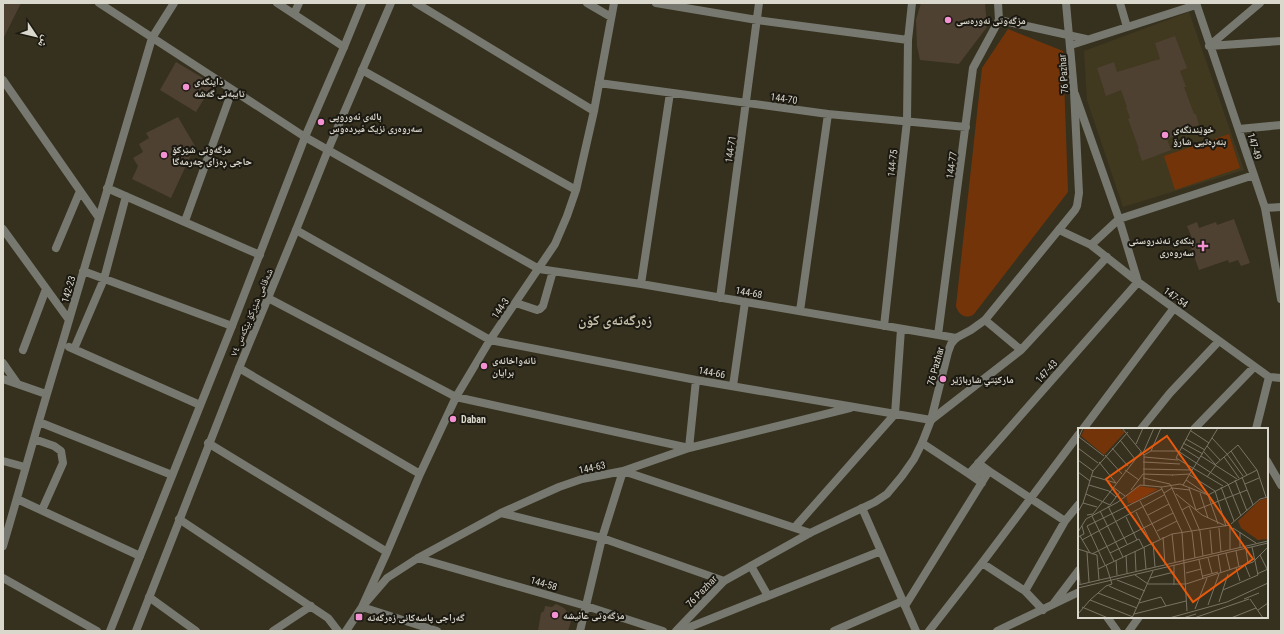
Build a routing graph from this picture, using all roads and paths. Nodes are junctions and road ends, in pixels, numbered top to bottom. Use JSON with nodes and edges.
{"nodes":[{"id":1,"x":99,"y":3,"type":"edge"},
{"id":2,"x":174,"y":3,"type":"edge"},
{"id":3,"x":278,"y":3,"type":"edge"},
{"id":4,"x":299,"y":3,"type":"edge"},
{"id":5,"x":362,"y":3,"type":"edge"},
{"id":6,"x":390,"y":3,"type":"edge"},
{"id":7,"x":416,"y":3,"type":"edge"},
{"id":8,"x":587,"y":3,"type":"edge"},
{"id":9,"x":614,"y":3,"type":"edge"},
{"id":10,"x":656,"y":3,"type":"edge"},
{"id":11,"x":759,"y":3,"type":"edge"},
{"id":12,"x":912,"y":3,"type":"edge"},
{"id":13,"x":998,"y":3,"type":"edge"},
{"id":14,"x":1066,"y":3,"type":"edge"},
{"id":15,"x":1120,"y":3,"type":"edge"},
{"id":16,"x":1260,"y":3,"type":"edge"},
{"id":17,"x":1196,"y":4,"type":"edge"},
{"id":18,"x":294,"y":14,"type":"junction"},
{"id":19,"x":611,"y":17,"type":"junction"},
{"id":20,"x":757,"y":20,"type":"junction"},
{"id":21,"x":999,"y":20,"type":"junction"},
{"id":22,"x":1127,"y":27,"type":"junction"},
{"id":23,"x":1070,"y":35,"type":"junction"},
{"id":24,"x":152,"y":38,"type":"junction"},
{"id":25,"x":1088,"y":39,"type":"junction"},
{"id":26,"x":908,"y":40,"type":"junction"},
{"id":27,"x":1281,"y":41,"type":"edge"},
{"id":28,"x":1071,"y":45,"type":"junction"},
{"id":29,"x":1209,"y":46,"type":"junction"},
{"id":30,"x":344,"y":48,"type":"junction"},
{"id":31,"x":362,"y":70,"type":"junction"},
{"id":32,"x":3,"y":80,"type":"edge"},
{"id":33,"x":599,"y":84,"type":"junction"},
{"id":34,"x":232,"y":91,"type":"junction"},
{"id":35,"x":1074,"y":91,"type":"junction"},
{"id":36,"x":670,"y":93,"type":"junction"},
{"id":37,"x":746,"y":103,"type":"junction"},
{"id":38,"x":594,"y":110,"type":"junction"},
{"id":39,"x":828,"y":114,"type":"junction"},
{"id":40,"x":907,"y":121,"type":"junction"},
{"id":41,"x":1281,"y":125,"type":"edge"},
{"id":42,"x":966,"y":127,"type":"junction"},
{"id":43,"x":1239,"y":129,"type":"junction"},
{"id":44,"x":305,"y":137,"type":"junction"},
{"id":45,"x":328,"y":150,"type":"junction"},
{"id":46,"x":1254,"y":175,"type":"junction"},
{"id":47,"x":107,"y":188,"type":"junction"},
{"id":48,"x":80,"y":190,"type":"junction"},
{"id":49,"x":576,"y":190,"type":"junction"},
{"id":50,"x":126,"y":196,"type":"junction"},
{"id":51,"x":1281,"y":207,"type":"edge"},
{"id":52,"x":1265,"y":208,"type":"junction"},
{"id":53,"x":99,"y":218,"type":"junction"},
{"id":54,"x":1119,"y":219,"type":"junction"},
{"id":55,"x":185,"y":222,"type":"junction"},
{"id":56,"x":3,"y":229,"type":"edge"},
{"id":57,"x":296,"y":230,"type":"junction"},
{"id":58,"x":1059,"y":230,"type":"junction"},
{"id":59,"x":1092,"y":245,"type":"junction"},
{"id":60,"x":56,"y":248,"type":"dead end"},
{"id":61,"x":260,"y":255,"type":"junction"},
{"id":62,"x":1107,"y":257,"type":"junction"},
{"id":63,"x":539,"y":269,"type":"junction"},
{"id":64,"x":83,"y":271,"type":"junction"},
{"id":65,"x":553,"y":271,"type":"junction"},
{"id":66,"x":104,"y":279,"type":"junction"},
{"id":67,"x":1138,"y":282,"type":"junction"},
{"id":68,"x":641,"y":284,"type":"junction"},
{"id":69,"x":46,"y":289,"type":"junction"},
{"id":70,"x":1281,"y":296,"type":"edge"},
{"id":71,"x":268,"y":298,"type":"junction"},
{"id":72,"x":720,"y":298,"type":"junction"},
{"id":73,"x":745,"y":302,"type":"junction"},
{"id":74,"x":516,"y":303,"type":"junction"},
{"id":75,"x":1174,"y":308,"type":"junction"},
{"id":76,"x":800,"y":311,"type":"junction"},
{"id":77,"x":69,"y":320,"type":"junction"},
{"id":78,"x":985,"y":320,"type":"junction"},
{"id":79,"x":232,"y":326,"type":"junction"},
{"id":80,"x":884,"y":326,"type":"junction"},
{"id":81,"x":902,"y":329,"type":"junction"},
{"id":82,"x":938,"y":335,"type":"junction"},
{"id":83,"x":956,"y":338,"type":"junction"},
{"id":84,"x":490,"y":340,"type":"junction"},
{"id":85,"x":1219,"y":341,"type":"junction"},
{"id":86,"x":62,"y":344,"type":"junction"},
{"id":87,"x":74,"y":349,"type":"junction"},
{"id":88,"x":23,"y":350,"type":"dead end"},
{"id":89,"x":1021,"y":350,"type":"junction"},
{"id":90,"x":3,"y":363,"type":"edge"},
{"id":91,"x":1254,"y":367,"type":"junction"},
{"id":92,"x":239,"y":368,"type":"junction"},
{"id":93,"x":1268,"y":377,"type":"junction"},
{"id":94,"x":1281,"y":378,"type":"edge"},
{"id":95,"x":3,"y":379,"type":"edge"},
{"id":96,"x":696,"y":380,"type":"junction"},
{"id":97,"x":17,"y":383,"type":"junction"},
{"id":98,"x":732,"y":386,"type":"junction"},
{"id":99,"x":46,"y":394,"type":"junction"},
{"id":100,"x":456,"y":397,"type":"junction"},
{"id":101,"x":200,"y":405,"type":"junction"},
{"id":102,"x":854,"y":407,"type":"junction"},
{"id":103,"x":895,"y":414,"type":"junction"},
{"id":104,"x":931,"y":420,"type":"junction"},
{"id":105,"x":39,"y":422,"type":"junction"},
{"id":106,"x":1083,"y":428,"type":"edge"},
{"id":107,"x":1141,"y":428,"type":"edge"},
{"id":108,"x":1195,"y":428,"type":"edge"},
{"id":109,"x":1256,"y":428,"type":"edge"},
{"id":110,"x":1078,"y":435,"type":"edge"},
{"id":111,"x":34,"y":439,"type":"junction"},
{"id":112,"x":922,"y":442,"type":"junction"},
{"id":113,"x":208,"y":443,"type":"junction"},
{"id":114,"x":689,"y":448,"type":"junction"},
{"id":115,"x":3,"y":461,"type":"edge"},
{"id":116,"x":978,"y":463,"type":"junction"},
{"id":117,"x":1268,"y":463,"type":"edge"},
{"id":118,"x":25,"y":467,"type":"junction"},
{"id":119,"x":623,"y":471,"type":"junction"},
{"id":120,"x":989,"y":471,"type":"junction"},
{"id":121,"x":980,"y":472,"type":"junction"},
{"id":122,"x":420,"y":474,"type":"junction"},
{"id":123,"x":968,"y":474,"type":"junction"},
{"id":124,"x":172,"y":475,"type":"junction"},
{"id":125,"x":982,"y":483,"type":"junction"},
{"id":126,"x":1281,"y":485,"type":"edge"},
{"id":127,"x":1030,"y":497,"type":"junction"},
{"id":128,"x":17,"y":499,"type":"junction"},
{"id":129,"x":1078,"y":505,"type":"edge"},
{"id":130,"x":862,"y":508,"type":"junction"},
{"id":131,"x":42,"y":510,"type":"junction"},
{"id":132,"x":501,"y":513,"type":"junction"},
{"id":133,"x":179,"y":518,"type":"junction"},
{"id":134,"x":1065,"y":521,"type":"junction"},
{"id":135,"x":795,"y":527,"type":"junction"},
{"id":136,"x":810,"y":533,"type":"junction"},
{"id":137,"x":602,"y":538,"type":"junction"},
{"id":138,"x":3,"y":546,"type":"edge"},
{"id":139,"x":881,"y":551,"type":"junction"},
{"id":140,"x":388,"y":552,"type":"junction"},
{"id":141,"x":140,"y":556,"type":"junction"},
{"id":142,"x":418,"y":558,"type":"junction"},
{"id":143,"x":982,"y":562,"type":"junction"},
{"id":144,"x":751,"y":566,"type":"junction"},
{"id":145,"x":1078,"y":575,"type":"edge"},
{"id":146,"x":3,"y":578,"type":"edge"},
{"id":147,"x":724,"y":581,"type":"junction"},
{"id":148,"x":1025,"y":591,"type":"junction"},
{"id":149,"x":1078,"y":592,"type":"edge"},
{"id":150,"x":768,"y":596,"type":"junction"},
{"id":151,"x":149,"y":597,"type":"junction"},
{"id":152,"x":904,"y":604,"type":"junction"},
{"id":153,"x":1052,"y":605,"type":"junction"},
{"id":154,"x":311,"y":606,"type":"junction"},
{"id":155,"x":586,"y":606,"type":"junction"},
{"id":156,"x":361,"y":608,"type":"junction"},
{"id":157,"x":1043,"y":610,"type":"junction"},
{"id":158,"x":1108,"y":618,"type":"edge"},
{"id":159,"x":1138,"y":618,"type":"edge"},
{"id":160,"x":97,"y":631,"type":"edge"},
{"id":161,"x":110,"y":631,"type":"edge"},
{"id":162,"x":136,"y":631,"type":"edge"},
{"id":163,"x":196,"y":631,"type":"edge"},
{"id":164,"x":273,"y":631,"type":"edge"},
{"id":165,"x":338,"y":631,"type":"edge"},
{"id":166,"x":346,"y":631,"type":"edge"},
{"id":167,"x":354,"y":631,"type":"edge"},
{"id":168,"x":437,"y":631,"type":"edge"},
{"id":169,"x":580,"y":631,"type":"edge"},
{"id":170,"x":663,"y":631,"type":"edge"},
{"id":171,"x":676,"y":631,"type":"edge"},
{"id":172,"x":680,"y":631,"type":"edge"},
{"id":173,"x":834,"y":631,"type":"edge"},
{"id":174,"x":916,"y":631,"type":"edge"},
{"id":175,"x":929,"y":631,"type":"edge"},
{"id":176,"x":997,"y":631,"type":"edge"},
{"id":177,"x":1117,"y":631,"type":"edge"},
{"id":178,"x":1129,"y":631,"type":"edge"}],
"edges":[{"from":1,"to":24,"type":"street"},
{"from":2,"to":24,"type":"street","name":"142-23"},
{"from":3,"to":18,"type":"street"},
{"from":4,"to":18,"type":"street"},
{"from":5,"to":30,"type":"street","name":"شەقامی شێرکۆ بێکەس ٧٤"},
{"from":6,"to":31,"type":"street","name":"شەقامی شێرکۆ بێکەس ٧٤"},
{"from":7,"to":38,"type":"street"},
{"from":8,"to":19,"type":"street"},
{"from":9,"to":19,"type":"street","name":"144-3"},
{"from":10,"to":20,"type":"street"},
{"from":11,"to":20,"type":"street","name":"144-71"},
{"from":12,"to":26,"type":"street","name":"144-75"},
{"from":13,"to":21,"type":"street"},
{"from":14,"to":23,"type":"street","name":"76 Pazhar"},
{"from":15,"to":22,"type":"street"},
{"from":16,"to":29,"type":"street"},
{"from":17,"to":22,"type":"street"},
{"from":17,"to":29,"type":"street","name":"147-49"},
{"from":18,"to":30,"type":"street"},
{"from":19,"to":33,"type":"street","name":"144-3"},
{"from":20,"to":26,"type":"street"},
{"from":20,"to":37,"type":"street","name":"144-71"},
{"from":21,"to":23,"type":"street"},
{"from":21,"to":42,"type":"street","name":"144-77"},
{"from":22,"to":25,"type":"street"},
{"from":23,"to":25,"type":"street"},
{"from":23,"to":28,"type":"street","name":"76 Pazhar"},
{"from":24,"to":34,"type":"street"},
{"from":24,"to":47,"type":"street","name":"142-23"},
{"from":25,"to":28,"type":"street"},
{"from":26,"to":40,"type":"street","name":"144-75"},
{"from":27,"to":29,"type":"street"},
{"from":28,"to":35,"type":"street","name":"76 Pazhar"},
{"from":29,"to":43,"type":"street","name":"147-49"},
{"from":30,"to":44,"type":"street","name":"شەقامی شێرکۆ بێکەس ٧٤"},
{"from":31,"to":45,"type":"street","name":"شەقامی شێرکۆ بێکەس ٧٤"},
{"from":31,"to":49,"type":"street"},
{"from":32,"to":48,"type":"street"},
{"from":33,"to":36,"type":"street","name":"144-70"},
{"from":33,"to":38,"type":"street","name":"144-3"},
{"from":34,"to":44,"type":"street"},
{"from":34,"to":55,"type":"street"},
{"from":35,"to":54,"type":"street"},
{"from":35,"to":58,"type":"street","name":"76 Pazhar"},
{"from":36,"to":37,"type":"street","name":"144-70"},
{"from":36,"to":68,"type":"street"},
{"from":37,"to":39,"type":"street","name":"144-70"},
{"from":37,"to":72,"type":"street","name":"144-71"},
{"from":38,"to":49,"type":"street","name":"144-3"},
{"from":39,"to":40,"type":"street","name":"144-70"},
{"from":39,"to":76,"type":"street"},
{"from":40,"to":42,"type":"street","name":"144-70"},
{"from":40,"to":80,"type":"street","name":"144-75"},
{"from":41,"to":43,"type":"street"},
{"from":42,"to":82,"type":"street","name":"144-77"},
{"from":43,"to":46,"type":"street","name":"147-49"},
{"from":44,"to":45,"type":"street"},
{"from":44,"to":61,"type":"street","name":"شەقامی شێرکۆ بێکەس ٧٤"},
{"from":45,"to":57,"type":"street","name":"شەقامی شێرکۆ بێکەس ٧٤"},
{"from":45,"to":63,"type":"street"},
{"from":46,"to":52,"type":"street","name":"147-49"},
{"from":46,"to":54,"type":"street"},
{"from":47,"to":50,"type":"street"},
{"from":47,"to":53,"type":"street","name":"142-23"},
{"from":48,"to":53,"type":"street"},
{"from":48,"to":60,"type":"street"},
{"from":49,"to":63,"type":"street","name":"144-3"},
{"from":50,"to":55,"type":"street"},
{"from":50,"to":66,"type":"street"},
{"from":51,"to":52,"type":"street"},
{"from":52,"to":70,"type":"street","name":"147-49"},
{"from":53,"to":64,"type":"street","name":"142-23"},
{"from":54,"to":59,"type":"street"},
{"from":54,"to":67,"type":"street"},
{"from":55,"to":61,"type":"street"},
{"from":56,"to":69,"type":"street"},
{"from":57,"to":71,"type":"street","name":"شەقامی شێرکۆ بێکەس ٧٤"},
{"from":57,"to":84,"type":"street","name":"144-66"},
{"from":58,"to":59,"type":"street","name":"147-54"},
{"from":58,"to":78,"type":"street","name":"76 Pazhar"},
{"from":59,"to":62,"type":"street","name":"147-54"},
{"from":61,"to":79,"type":"street","name":"شەقامی شێرکۆ بێکەس ٧٤"},
{"from":62,"to":67,"type":"street","name":"147-54"},
{"from":62,"to":89,"type":"street"},
{"from":63,"to":65,"type":"street","name":"144-68"},
{"from":63,"to":74,"type":"street","name":"144-3"},
{"from":64,"to":66,"type":"street"},
{"from":64,"to":77,"type":"street","name":"142-23"},
{"from":65,"to":68,"type":"street","name":"144-68"},
{"from":65,"to":74,"type":"street"},
{"from":66,"to":79,"type":"street"},
{"from":66,"to":87,"type":"street"},
{"from":67,"to":75,"type":"street","name":"147-54"},
{"from":67,"to":116,"type":"street","name":"147-43"},
{"from":68,"to":72,"type":"street","name":"144-68"},
{"from":69,"to":77,"type":"street"},
{"from":69,"to":88,"type":"street"},
{"from":71,"to":92,"type":"street","name":"شەقامی شێرکۆ بێکەس ٧٤"},
{"from":71,"to":100,"type":"street"},
{"from":72,"to":73,"type":"street","name":"144-68"},
{"from":73,"to":76,"type":"street","name":"144-68"},
{"from":73,"to":98,"type":"street"},
{"from":74,"to":84,"type":"street","name":"144-3"},
{"from":75,"to":85,"type":"street","name":"147-54"},
{"from":75,"to":106,"type":"street"},
{"from":76,"to":80,"type":"street","name":"144-68"},
{"from":77,"to":86,"type":"street","name":"142-23"},
{"from":78,"to":83,"type":"street","name":"76 Pazhar"},
{"from":78,"to":89,"type":"street"},
{"from":79,"to":101,"type":"street","name":"شەقامی شێرکۆ بێکەس ٧٤"},
{"from":80,"to":81,"type":"street","name":"144-68"},
{"from":81,"to":82,"type":"street","name":"144-68"},
{"from":81,"to":103,"type":"street"},
{"from":82,"to":83,"type":"street","name":"144-68"},
{"from":83,"to":104,"type":"street","name":"76 Pazhar"},
{"from":84,"to":96,"type":"street","name":"144-66"},
{"from":84,"to":100,"type":"street","name":"144-3"},
{"from":85,"to":91,"type":"street","name":"147-54"},
{"from":85,"to":107,"type":"street"},
{"from":86,"to":87,"type":"street"},
{"from":86,"to":99,"type":"street","name":"142-23"},
{"from":87,"to":101,"type":"street"},
{"from":89,"to":104,"type":"street"},
{"from":90,"to":97,"type":"street"},
{"from":91,"to":93,"type":"street","name":"147-54"},
{"from":91,"to":108,"type":"street"},
{"from":92,"to":113,"type":"street","name":"شەقامی شێرکۆ بێکەس ٧٤"},
{"from":92,"to":122,"type":"street"},
{"from":93,"to":94,"type":"street"},
{"from":93,"to":109,"type":"street"},
{"from":95,"to":97,"type":"street"},
{"from":96,"to":98,"type":"street","name":"144-66"},
{"from":96,"to":114,"type":"street"},
{"from":97,"to":99,"type":"street"},
{"from":98,"to":102,"type":"street","name":"144-66"},
{"from":99,"to":105,"type":"street","name":"142-23"},
{"from":100,"to":114,"type":"street"},
{"from":100,"to":122,"type":"street","name":"144-3"},
{"from":101,"to":124,"type":"street","name":"شەقامی شێرکۆ بێکەس ٧٤"},
{"from":102,"to":103,"type":"street","name":"144-66"},
{"from":102,"to":114,"type":"street","name":"144-63"},
{"from":103,"to":104,"type":"street","name":"144-66"},
{"from":103,"to":135,"type":"street"},
{"from":104,"to":112,"type":"street","name":"76 Pazhar"},
{"from":105,"to":111,"type":"street","name":"142-23"},
{"from":105,"to":124,"type":"street"},
{"from":110,"to":127,"type":"street"},
{"from":111,"to":118,"type":"street","name":"142-23"},
{"from":111,"to":131,"type":"street"},
{"from":112,"to":123,"type":"street"},
{"from":112,"to":130,"type":"street","name":"76 Pazhar"},
{"from":113,"to":133,"type":"street","name":"شەقامی شێرکۆ بێکەس ٧٤"},
{"from":113,"to":140,"type":"street"},
{"from":114,"to":119,"type":"street","name":"144-63"},
{"from":115,"to":118,"type":"street"},
{"from":116,"to":120,"type":"street"},
{"from":116,"to":121,"type":"street"},
{"from":116,"to":123,"type":"street","name":"147-43"},
{"from":117,"to":126,"type":"street"},
{"from":118,"to":128,"type":"street","name":"142-23"},
{"from":119,"to":132,"type":"street","name":"144-63"},
{"from":119,"to":135,"type":"street"},
{"from":119,"to":137,"type":"street"},
{"from":120,"to":121,"type":"street"},
{"from":120,"to":125,"type":"street"},
{"from":120,"to":127,"type":"street"},
{"from":121,"to":123,"type":"street"},
{"from":121,"to":125,"type":"street"},
{"from":122,"to":140,"type":"street","name":"144-3"},
{"from":123,"to":125,"type":"street"},
{"from":124,"to":141,"type":"street","name":"شەقامی شێرکۆ بێکەس ٧٤"},
{"from":125,"to":152,"type":"street"},
{"from":127,"to":134,"type":"street"},
{"from":127,"to":143,"type":"street"},
{"from":128,"to":131,"type":"street"},
{"from":128,"to":138,"type":"street","name":"142-23"},
{"from":129,"to":134,"type":"street"},
{"from":130,"to":136,"type":"street","name":"76 Pazhar"},
{"from":130,"to":139,"type":"street"},
{"from":131,"to":141,"type":"street"},
{"from":132,"to":137,"type":"street"},
{"from":132,"to":142,"type":"street","name":"144-63"},
{"from":133,"to":151,"type":"street","name":"شەقامی شێرکۆ بێکەس ٧٤"},
{"from":133,"to":154,"type":"street"},
{"from":134,"to":148,"type":"street"},
{"from":135,"to":136,"type":"street"},
{"from":136,"to":144,"type":"street","name":"76 Pazhar"},
{"from":137,"to":147,"type":"street"},
{"from":137,"to":155,"type":"street"},
{"from":139,"to":150,"type":"street"},
{"from":139,"to":152,"type":"street"},
{"from":140,"to":156,"type":"street","name":"144-3"},
{"from":141,"to":161,"type":"street","name":"شەقامی شێرکۆ بێکەس ٧٤"},
{"from":142,"to":155,"type":"street","name":"144-58"},
{"from":142,"to":156,"type":"street","name":"144-63"},
{"from":143,"to":148,"type":"street"},
{"from":143,"to":175,"type":"street"},
{"from":144,"to":147,"type":"street","name":"76 Pazhar"},
{"from":144,"to":150,"type":"street"},
{"from":145,"to":153,"type":"street"},
{"from":146,"to":160,"type":"street"},
{"from":147,"to":171,"type":"street","name":"76 Pazhar"},
{"from":148,"to":157,"type":"street"},
{"from":149,"to":153,"type":"street"},
{"from":150,"to":172,"type":"street"},
{"from":151,"to":162,"type":"street","name":"شەقامی شێرکۆ بێکەس ٧٤"},
{"from":151,"to":163,"type":"street"},
{"from":152,"to":173,"type":"street"},
{"from":152,"to":174,"type":"street"},
{"from":153,"to":157,"type":"street"},
{"from":154,"to":164,"type":"street"},
{"from":154,"to":165,"type":"street"},
{"from":155,"to":169,"type":"street"},
{"from":155,"to":170,"type":"street","name":"144-58"},
{"from":156,"to":166,"type":"street","name":"144-3"},
{"from":156,"to":167,"type":"street","name":"144-3"},
{"from":156,"to":168,"type":"street"},
{"from":157,"to":176,"type":"street"},
{"from":158,"to":177,"type":"street"},
{"from":159,"to":178,"type":"street"}]}
